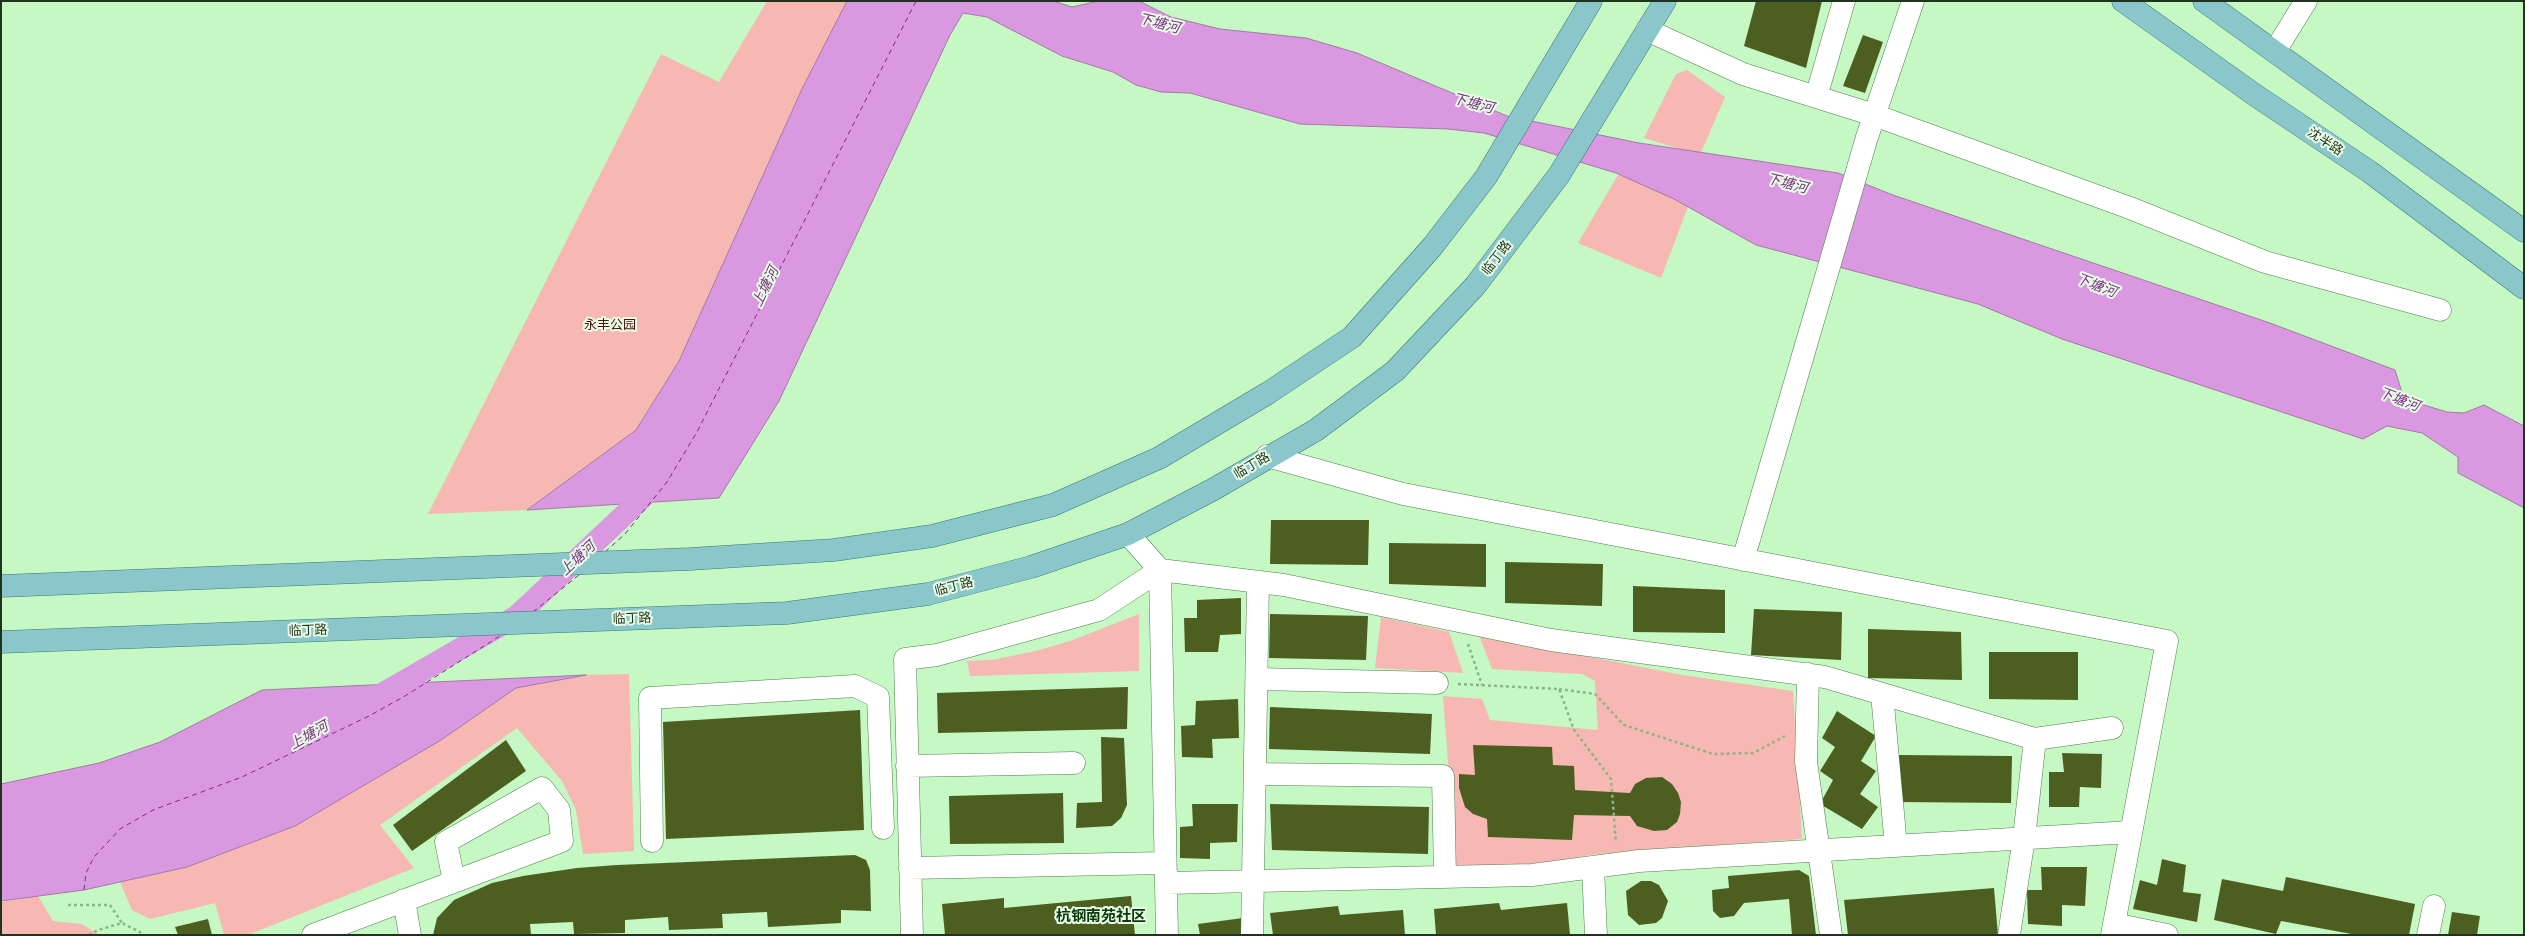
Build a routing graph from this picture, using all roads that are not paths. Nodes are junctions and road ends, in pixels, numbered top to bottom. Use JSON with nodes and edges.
{"nodes":[{"id":1,"x":1591,"y":1,"type":"edge"},
{"id":2,"x":1665,"y":1,"type":"edge"},
{"id":3,"x":1844,"y":1,"type":"edge"},
{"id":4,"x":1913,"y":1,"type":"edge"},
{"id":5,"x":2123,"y":1,"type":"edge"},
{"id":6,"x":2204,"y":1,"type":"edge"},
{"id":7,"x":2306,"y":1,"type":"edge"},
{"id":8,"x":1647,"y":30,"type":"junction"},
{"id":9,"x":2275,"y":51,"type":"junction"},
{"id":10,"x":1816,"y":97,"type":"junction"},
{"id":11,"x":1874,"y":115,"type":"junction"},
{"id":12,"x":2524,"y":231,"type":"edge"},
{"id":13,"x":2524,"y":288,"type":"edge"},
{"id":14,"x":2440,"y":310,"type":"dead end"},
{"id":15,"x":1267,"y":456,"type":"junction"},
{"id":16,"x":1128,"y":534,"type":"junction"},
{"id":17,"x":1743,"y":560,"type":"junction"},
{"id":18,"x":1160,"y":570,"type":"junction"},
{"id":19,"x":1258,"y":582,"type":"junction"},
{"id":20,"x":1,"y":586,"type":"edge"},
{"id":21,"x":1,"y":642,"type":"edge"},
{"id":22,"x":1808,"y":674,"type":"junction"},
{"id":23,"x":1257,"y":679,"type":"junction"},
{"id":24,"x":1436,"y":683,"type":"road end"},
{"id":25,"x":906,"y":694,"type":"junction"},
{"id":26,"x":1882,"y":694,"type":"junction"},
{"id":27,"x":878,"y":697,"type":"junction"},
{"id":28,"x":2112,"y":728,"type":"dead end"},
{"id":29,"x":2035,"y":739,"type":"junction"},
{"id":30,"x":1074,"y":763,"type":"dead end"},
{"id":31,"x":907,"y":766,"type":"junction"},
{"id":32,"x":1255,"y":774,"type":"junction"},
{"id":33,"x":883,"y":828,"type":"dead end"},
{"id":34,"x":2131,"y":832,"type":"junction"},
{"id":35,"x":2024,"y":838,"type":"junction"},
{"id":36,"x":652,"y":841,"type":"dead end"},
{"id":37,"x":1896,"y":846,"type":"junction"},
{"id":38,"x":1819,"y":850,"type":"junction"},
{"id":39,"x":1593,"y":867,"type":"junction"},
{"id":40,"x":910,"y":868,"type":"junction"},
{"id":41,"x":1166,"y":873,"type":"junction"},
{"id":42,"x":1445,"y":877,"type":"junction"},
{"id":43,"x":454,"y":881,"type":"junction"},
{"id":44,"x":1253,"y":881,"type":"junction"},
{"id":45,"x":404,"y":900,"type":"junction"},
{"id":46,"x":2434,"y":906,"type":"dead end"},
{"id":47,"x":2113,"y":930,"type":"edge"},
{"id":48,"x":313,"y":935,"type":"edge"},
{"id":49,"x":410,"y":935,"type":"edge"},
{"id":50,"x":912,"y":935,"type":"edge"},
{"id":51,"x":1167,"y":935,"type":"edge"},
{"id":52,"x":1252,"y":935,"type":"edge"},
{"id":53,"x":1596,"y":935,"type":"edge"},
{"id":54,"x":1831,"y":935,"type":"edge"},
{"id":55,"x":2009,"y":935,"type":"edge"},
{"id":56,"x":2167,"y":935,"type":"edge"},
{"id":57,"x":2428,"y":935,"type":"edge"}],
"edges":[{"from":1,"to":20,"type":"main road"},
{"from":2,"to":8,"type":"main road","name":"临丁路"},
{"from":3,"to":10,"type":"street"},
{"from":4,"to":11,"type":"street"},
{"from":5,"to":13,"type":"main road","name":"沈半路"},
{"from":6,"to":9,"type":"main road"},
{"from":7,"to":9,"type":"street"},
{"from":8,"to":10,"type":"street"},
{"from":8,"to":15,"type":"main road","name":"临丁路"},
{"from":9,"to":12,"type":"main road"},
{"from":10,"to":11,"type":"street"},
{"from":11,"to":14,"type":"street"},
{"from":11,"to":17,"type":"street"},
{"from":15,"to":16,"type":"main road","name":"临丁路"},
{"from":15,"to":17,"type":"street"},
{"from":16,"to":18,"type":"street"},
{"from":16,"to":21,"type":"main road","name":"临丁路"},
{"from":17,"to":34,"type":"street"},
{"from":18,"to":19,"type":"street"},
{"from":18,"to":25,"type":"street"},
{"from":18,"to":41,"type":"street"},
{"from":19,"to":22,"type":"street"},
{"from":19,"to":23,"type":"street"},
{"from":22,"to":26,"type":"street"},
{"from":22,"to":38,"type":"street"},
{"from":23,"to":24,"type":"street"},
{"from":23,"to":32,"type":"street"},
{"from":25,"to":27,"type":"street"},
{"from":25,"to":31,"type":"street"},
{"from":26,"to":29,"type":"street"},
{"from":26,"to":37,"type":"street"},
{"from":27,"to":33,"type":"street"},
{"from":27,"to":36,"type":"street"},
{"from":28,"to":29,"type":"street"},
{"from":29,"to":35,"type":"street"},
{"from":30,"to":31,"type":"street"},
{"from":31,"to":40,"type":"street"},
{"from":32,"to":42,"type":"street"},
{"from":32,"to":44,"type":"street"},
{"from":34,"to":35,"type":"street"},
{"from":34,"to":47,"type":"street"},
{"from":35,"to":37,"type":"street"},
{"from":35,"to":55,"type":"street"},
{"from":37,"to":38,"type":"street"},
{"from":38,"to":39,"type":"street"},
{"from":38,"to":54,"type":"street"},
{"from":39,"to":42,"type":"street"},
{"from":39,"to":53,"type":"street"},
{"from":40,"to":41,"type":"street"},
{"from":40,"to":50,"type":"street"},
{"from":41,"to":44,"type":"street"},
{"from":41,"to":51,"type":"street"},
{"from":42,"to":44,"type":"street"},
{"from":43,"to":43,"type":"street"},
{"from":43,"to":45,"type":"street"},
{"from":44,"to":52,"type":"street"},
{"from":45,"to":48,"type":"street"},
{"from":45,"to":49,"type":"street"},
{"from":46,"to":57,"type":"street"},
{"from":47,"to":56,"type":"street"}]}
